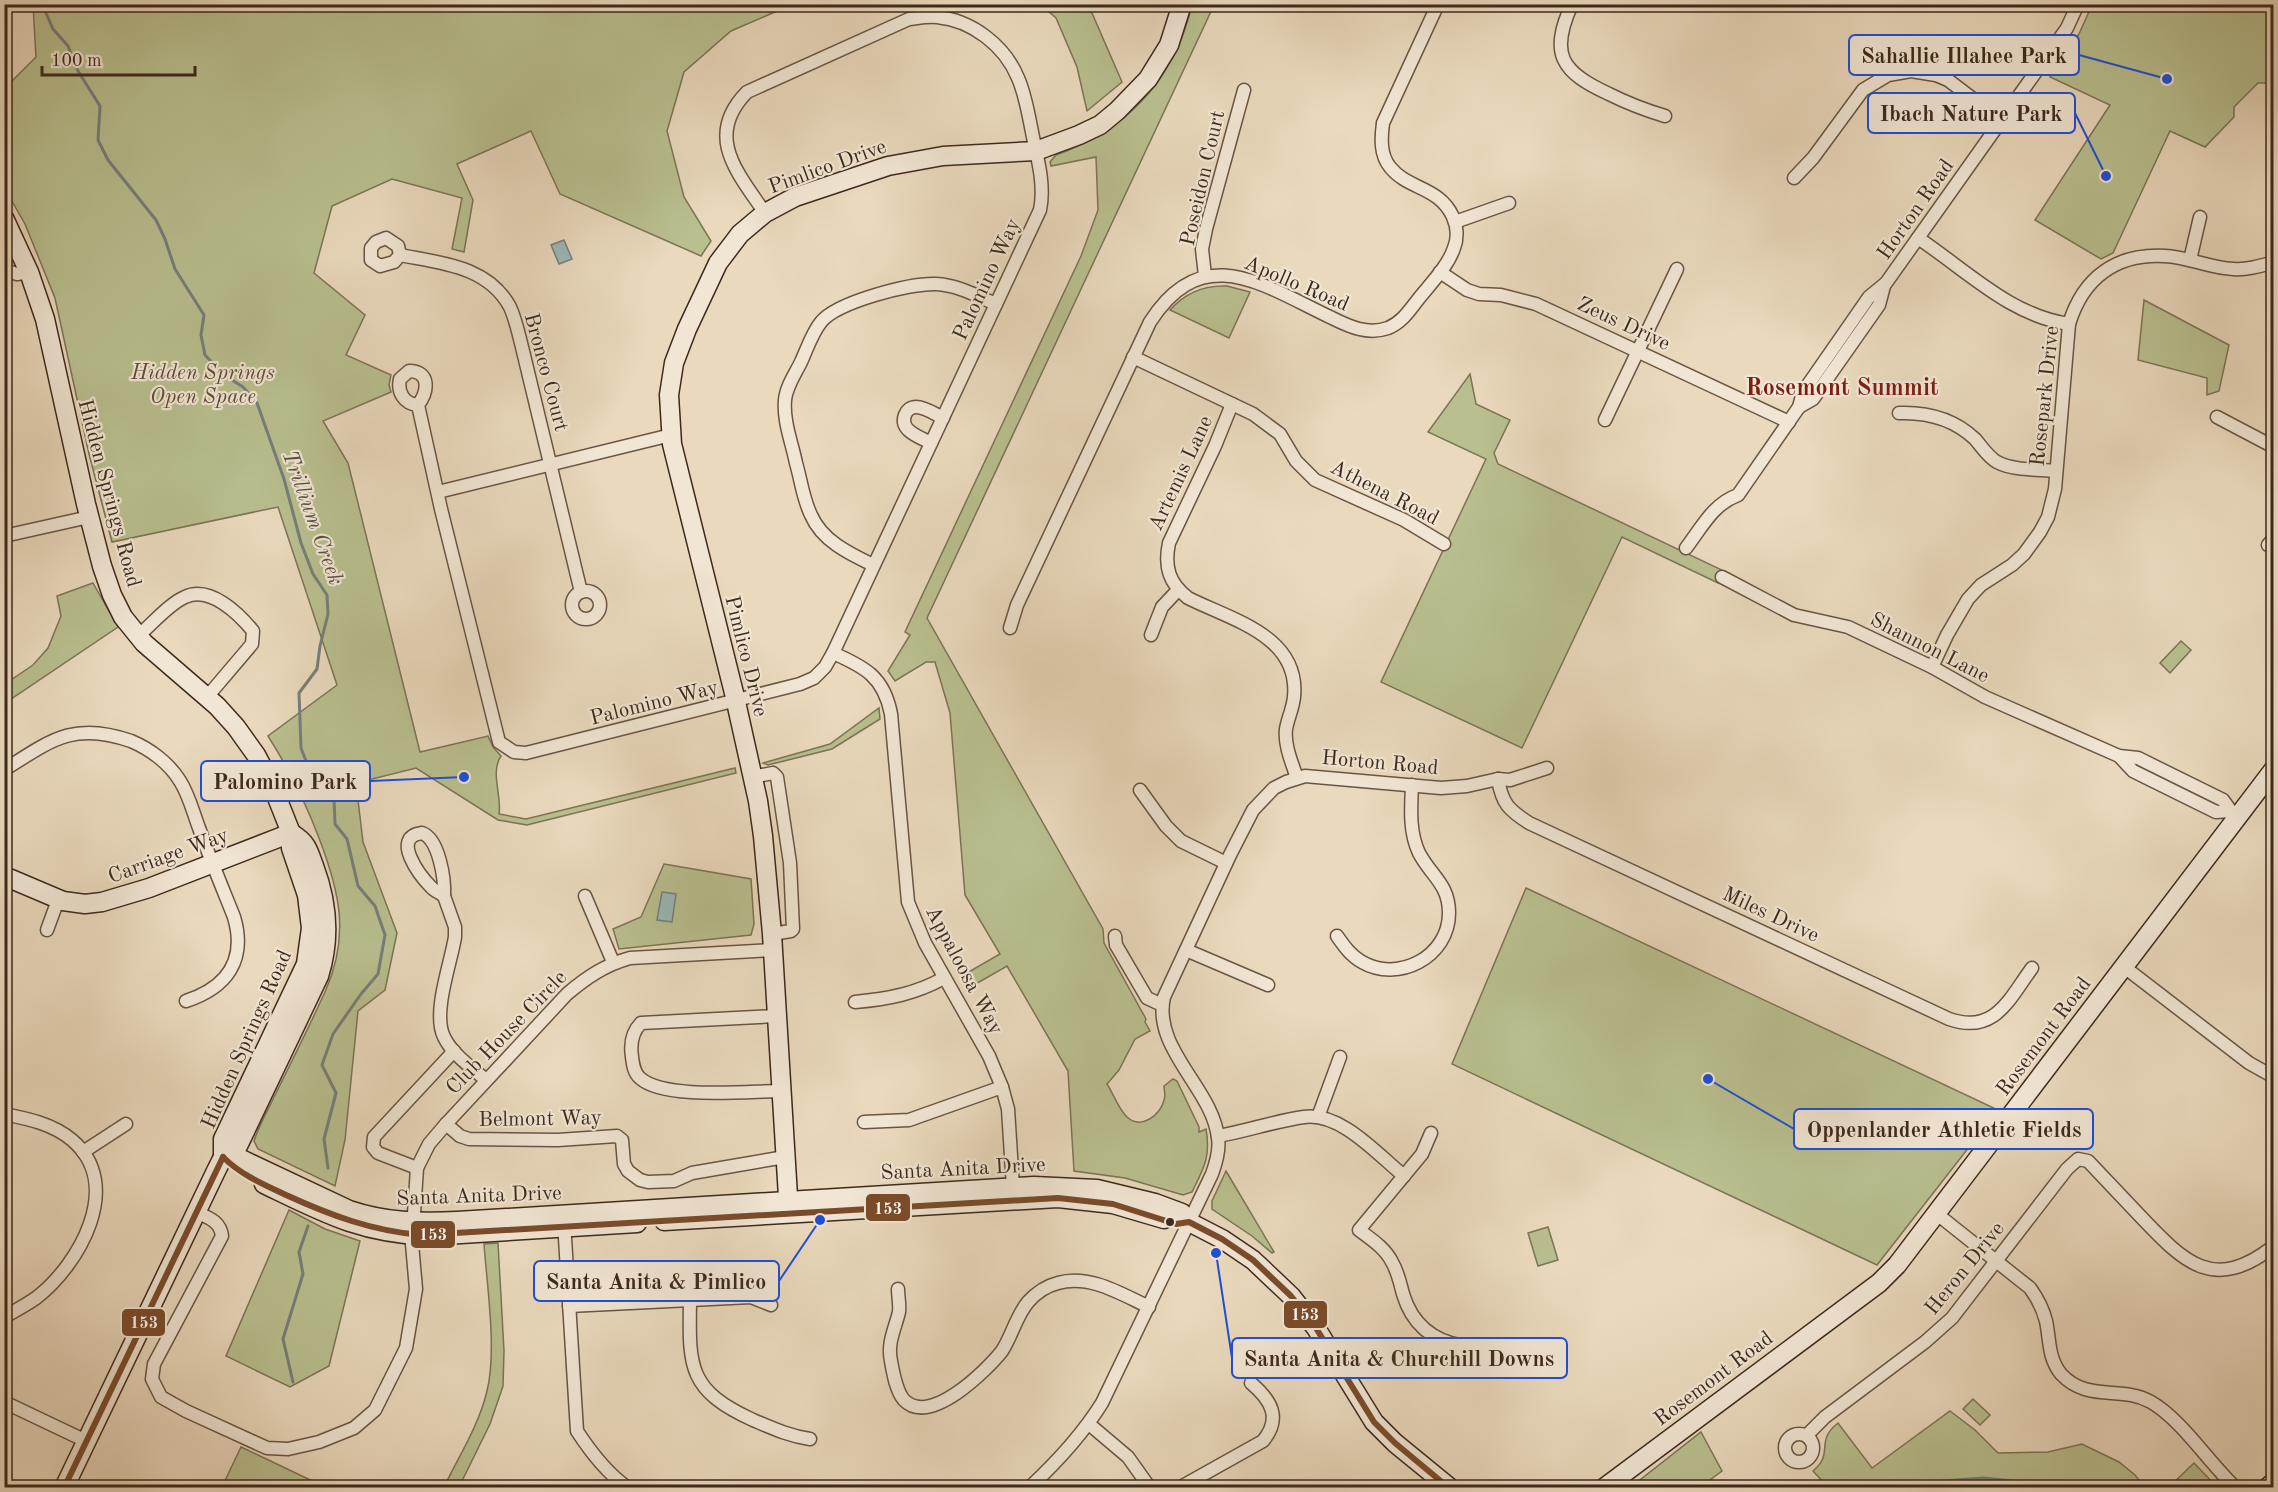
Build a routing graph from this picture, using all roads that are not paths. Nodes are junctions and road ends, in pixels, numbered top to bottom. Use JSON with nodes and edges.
{"nodes":[{"id":1,"x":1182,"y":4,"type":"edge"},
{"id":2,"x":1438,"y":4,"type":"edge"},
{"id":3,"x":1572,"y":4,"type":"edge"},
{"id":4,"x":2078,"y":4,"type":"edge"},
{"id":5,"x":1244,"y":90,"type":"dead end"},
{"id":6,"x":1665,"y":116,"type":"dead end"},
{"id":7,"x":2002,"y":121,"type":"junction"},
{"id":8,"x":1036,"y":151,"type":"junction"},
{"id":9,"x":1794,"y":178,"type":"dead end"},
{"id":10,"x":1509,"y":203,"type":"dead end"},
{"id":11,"x":765,"y":213,"type":"junction"},
{"id":12,"x":2200,"y":216,"type":"dead end"},
{"id":13,"x":4,"y":218,"type":"edge"},
{"id":14,"x":1455,"y":222,"type":"junction"},
{"id":15,"x":1918,"y":238,"type":"junction"},
{"id":16,"x":400,"y":255,"type":"dead end"},
{"id":17,"x":2190,"y":260,"type":"junction"},
{"id":18,"x":2274,"y":262,"type":"edge"},
{"id":19,"x":1677,"y":268,"type":"dead end"},
{"id":20,"x":4,"y":270,"type":"edge"},
{"id":21,"x":29,"y":272,"type":"junction"},
{"id":22,"x":1440,"y":272,"type":"junction"},
{"id":23,"x":1205,"y":276,"type":"junction"},
{"id":24,"x":996,"y":304,"type":"junction"},
{"id":25,"x":2069,"y":324,"type":"junction"},
{"id":26,"x":1638,"y":351,"type":"junction"},
{"id":27,"x":1133,"y":357,"type":"junction"},
{"id":28,"x":1232,"y":404,"type":"junction"},
{"id":29,"x":418,"y":405,"type":"dead end"},
{"id":30,"x":1899,"y":412,"type":"dead end"},
{"id":31,"x":2217,"y":417,"type":"dead end"},
{"id":32,"x":943,"y":418,"type":"junction"},
{"id":33,"x":1605,"y":420,"type":"dead end"},
{"id":34,"x":1789,"y":422,"type":"junction"},
{"id":35,"x":670,"y":435,"type":"junction"},
{"id":36,"x":931,"y":443,"type":"junction"},
{"id":37,"x":2274,"y":447,"type":"edge"},
{"id":38,"x":551,"y":464,"type":"junction"},
{"id":39,"x":2056,"y":471,"type":"junction"},
{"id":40,"x":438,"y":492,"type":"junction"},
{"id":41,"x":89,"y":517,"type":"junction"},
{"id":42,"x":4,"y":536,"type":"edge"},
{"id":43,"x":1444,"y":544,"type":"dead end"},
{"id":44,"x":1686,"y":548,"type":"dead end"},
{"id":45,"x":873,"y":566,"type":"junction"},
{"id":46,"x":1722,"y":577,"type":"dead end"},
{"id":47,"x":1178,"y":590,"type":"junction"},
{"id":48,"x":581,"y":592,"type":"dead end"},
{"id":49,"x":1010,"y":628,"type":"dead end"},
{"id":50,"x":1151,"y":635,"type":"dead end"},
{"id":51,"x":138,"y":636,"type":"junction"},
{"id":52,"x":833,"y":653,"type":"junction"},
{"id":53,"x":1932,"y":667,"type":"junction"},
{"id":54,"x":207,"y":697,"type":"junction"},
{"id":55,"x":736,"y":702,"type":"junction"},
{"id":56,"x":1547,"y":768,"type":"dead end"},
{"id":57,"x":2274,"y":769,"type":"edge"},
{"id":58,"x":4,"y":770,"type":"edge"},
{"id":59,"x":1297,"y":778,"type":"junction"},
{"id":60,"x":1498,"y":779,"type":"junction"},
{"id":61,"x":1412,"y":785,"type":"junction"},
{"id":62,"x":1140,"y":790,"type":"dead end"},
{"id":63,"x":2235,"y":813,"type":"junction"},
{"id":64,"x":291,"y":833,"type":"junction"},
{"id":65,"x":1226,"y":863,"type":"junction"},
{"id":66,"x":213,"y":864,"type":"junction"},
{"id":67,"x":4,"y":876,"type":"edge"},
{"id":68,"x":444,"y":896,"type":"junction"},
{"id":69,"x":585,"y":896,"type":"dead end"},
{"id":70,"x":58,"y":900,"type":"junction"},
{"id":71,"x":47,"y":930,"type":"dead end"},
{"id":72,"x":1115,"y":936,"type":"dead end"},
{"id":73,"x":1337,"y":936,"type":"dead end"},
{"id":74,"x":772,"y":942,"type":"junction"},
{"id":75,"x":1186,"y":950,"type":"junction"},
{"id":76,"x":613,"y":962,"type":"junction"},
{"id":77,"x":2123,"y":966,"type":"junction"},
{"id":78,"x":2032,"y":968,"type":"dead end"},
{"id":79,"x":944,"y":978,"type":"junction"},
{"id":80,"x":1268,"y":985,"type":"dead end"},
{"id":81,"x":186,"y":1001,"type":"dead end"},
{"id":82,"x":855,"y":1002,"type":"dead end"},
{"id":83,"x":1162,"y":1005,"type":"junction"},
{"id":84,"x":776,"y":1016,"type":"junction"},
{"id":85,"x":454,"y":1051,"type":"junction"},
{"id":86,"x":1340,"y":1057,"type":"dead end"},
{"id":87,"x":2274,"y":1077,"type":"edge"},
{"id":88,"x":486,"y":1080,"type":"junction"},
{"id":89,"x":1002,"y":1087,"type":"junction"},
{"id":90,"x":781,"y":1091,"type":"junction"},
{"id":91,"x":4,"y":1114,"type":"edge"},
{"id":92,"x":1318,"y":1117,"type":"junction"},
{"id":93,"x":864,"y":1122,"type":"dead end"},
{"id":94,"x":126,"y":1124,"type":"dead end"},
{"id":95,"x":446,"y":1124,"type":"junction"},
{"id":96,"x":1431,"y":1133,"type":"dead end"},
{"id":97,"x":1218,"y":1136,"type":"junction"},
{"id":98,"x":83,"y":1152,"type":"junction"},
{"id":99,"x":223,"y":1157,"type":"junction"},
{"id":100,"x":785,"y":1157,"type":"junction"},
{"id":101,"x":417,"y":1168,"type":"junction"},
{"id":102,"x":1404,"y":1176,"type":"junction"},
{"id":103,"x":1013,"y":1187,"type":"junction"},
{"id":104,"x":788,"y":1207,"type":"junction"},
{"id":105,"x":196,"y":1212,"type":"junction"},
{"id":106,"x":1937,"y":1214,"type":"junction"},
{"id":107,"x":564,"y":1222,"type":"junction"},
{"id":108,"x":1190,"y":1222,"type":"junction"},
{"id":109,"x":412,"y":1229,"type":"junction"},
{"id":110,"x":2274,"y":1246,"type":"edge"},
{"id":111,"x":1996,"y":1262,"type":"junction"},
{"id":112,"x":898,"y":1290,"type":"dead end"},
{"id":113,"x":690,"y":1300,"type":"junction"},
{"id":114,"x":771,"y":1305,"type":"dead end"},
{"id":115,"x":569,"y":1306,"type":"junction"},
{"id":116,"x":1149,"y":1307,"type":"junction"},
{"id":117,"x":4,"y":1317,"type":"edge"},
{"id":118,"x":1463,"y":1346,"type":"dead end"},
{"id":119,"x":1251,"y":1383,"type":"dead end"},
{"id":120,"x":4,"y":1402,"type":"edge"},
{"id":121,"x":1089,"y":1424,"type":"junction"},
{"id":122,"x":1807,"y":1435,"type":"dead end"},
{"id":123,"x":810,"y":1439,"type":"dead end"},
{"id":124,"x":86,"y":1442,"type":"junction"},
{"id":125,"x":2274,"y":1482,"type":"edge"},
{"id":126,"x":64,"y":1488,"type":"edge"},
{"id":127,"x":628,"y":1488,"type":"edge"},
{"id":128,"x":1029,"y":1488,"type":"edge"},
{"id":129,"x":1150,"y":1488,"type":"edge"},
{"id":130,"x":1179,"y":1488,"type":"edge"},
{"id":131,"x":1449,"y":1488,"type":"edge"},
{"id":132,"x":1604,"y":1488,"type":"edge"},
{"id":133,"x":2236,"y":1488,"type":"edge"},
{"id":134,"x":2267,"y":1488,"type":"edge"}],
"edges":[{"from":1,"to":8,"type":"main road","name":"Pimlico Drive"},
{"from":2,"to":14,"type":"street"},
{"from":3,"to":6,"type":"street"},
{"from":4,"to":7,"type":"street","name":"Horton Road"},
{"from":5,"to":23,"type":"street","name":"Poseidon Court"},
{"from":7,"to":9,"type":"street"},
{"from":7,"to":15,"type":"street","name":"Horton Road"},
{"from":8,"to":11,"type":"main road","name":"Pimlico Drive"},
{"from":8,"to":11,"type":"street","name":"Palomino Way"},
{"from":8,"to":24,"type":"street","name":"Palomino Way"},
{"from":10,"to":14,"type":"street"},
{"from":11,"to":35,"type":"main road","name":"Pimlico Drive"},
{"from":12,"to":17,"type":"street"},
{"from":13,"to":21,"type":"main road","name":"Hidden Springs Road"},
{"from":14,"to":22,"type":"street","name":"Apollo Road"},
{"from":15,"to":25,"type":"street"},
{"from":15,"to":34,"type":"street","name":"Horton Road"},
{"from":16,"to":38,"type":"street","name":"Bronco Court"},
{"from":17,"to":18,"type":"street","name":"Rosepark Drive"},
{"from":17,"to":25,"type":"street","name":"Rosepark Drive"},
{"from":19,"to":26,"type":"street"},
{"from":20,"to":21,"type":"street"},
{"from":21,"to":41,"type":"main road","name":"Hidden Springs Road"},
{"from":22,"to":23,"type":"street","name":"Apollo Road"},
{"from":22,"to":26,"type":"street","name":"Zeus Drive"},
{"from":23,"to":27,"type":"street","name":"Apollo Road"},
{"from":24,"to":32,"type":"street","name":"Palomino Way"},
{"from":24,"to":45,"type":"street"},
{"from":25,"to":39,"type":"street","name":"Rosepark Drive"},
{"from":26,"to":33,"type":"street"},
{"from":26,"to":34,"type":"street","name":"Zeus Drive"},
{"from":27,"to":28,"type":"street","name":"Athena Road"},
{"from":27,"to":49,"type":"street","name":"Apollo Road"},
{"from":28,"to":43,"type":"street","name":"Athena Road"},
{"from":28,"to":47,"type":"street","name":"Artemis Lane"},
{"from":29,"to":40,"type":"street","name":"Palomino Way"},
{"from":30,"to":39,"type":"street"},
{"from":31,"to":37,"type":"street"},
{"from":32,"to":36,"type":"street","name":"Palomino Way"},
{"from":32,"to":36,"type":"street"},
{"from":34,"to":44,"type":"street","name":"Horton Road"},
{"from":35,"to":38,"type":"street"},
{"from":35,"to":55,"type":"main road","name":"Pimlico Drive"},
{"from":36,"to":45,"type":"street","name":"Palomino Way"},
{"from":38,"to":40,"type":"street"},
{"from":38,"to":48,"type":"street","name":"Bronco Court"},
{"from":39,"to":53,"type":"street","name":"Rosepark Drive"},
{"from":40,"to":55,"type":"street","name":"Palomino Way"},
{"from":41,"to":42,"type":"street"},
{"from":41,"to":51,"type":"main road","name":"Hidden Springs Road"},
{"from":45,"to":52,"type":"street","name":"Palomino Way"},
{"from":46,"to":53,"type":"street","name":"Shannon Lane"},
{"from":47,"to":50,"type":"street"},
{"from":47,"to":59,"type":"street"},
{"from":51,"to":54,"type":"main road","name":"Hidden Springs Road"},
{"from":51,"to":54,"type":"street"},
{"from":52,"to":55,"type":"street","name":"Palomino Way"},
{"from":52,"to":79,"type":"street","name":"Appaloosa Way"},
{"from":53,"to":63,"type":"street","name":"Shannon Lane"},
{"from":54,"to":64,"type":"main road","name":"Hidden Springs Road"},
{"from":55,"to":74,"type":"main road","name":"Pimlico Drive"},
{"from":56,"to":60,"type":"street","name":"Horton Road"},
{"from":57,"to":63,"type":"main road","name":"Rosemont Road"},
{"from":58,"to":66,"type":"street"},
{"from":59,"to":61,"type":"street","name":"Horton Road"},
{"from":59,"to":65,"type":"street","name":"Horton Road"},
{"from":60,"to":61,"type":"street","name":"Horton Road"},
{"from":60,"to":78,"type":"street","name":"Miles Drive"},
{"from":61,"to":73,"type":"street"},
{"from":62,"to":65,"type":"street"},
{"from":63,"to":77,"type":"main road","name":"Rosemont Road"},
{"from":64,"to":66,"type":"main road","name":"Carriage Way"},
{"from":64,"to":99,"type":"main road","name":"Hidden Springs Road"},
{"from":64,"to":99,"type":"main road","name":"Hidden Springs Road"},
{"from":65,"to":75,"type":"street","name":"Horton Road"},
{"from":66,"to":70,"type":"main road","name":"Carriage Way"},
{"from":66,"to":81,"type":"street"},
{"from":67,"to":70,"type":"main road","name":"Carriage Way"},
{"from":68,"to":68,"type":"street"},
{"from":68,"to":85,"type":"street"},
{"from":69,"to":76,"type":"street"},
{"from":70,"to":71,"type":"street"},
{"from":72,"to":83,"type":"street"},
{"from":74,"to":76,"type":"street","name":"Club House Circle"},
{"from":74,"to":84,"type":"main road","name":"Pimlico Drive"},
{"from":75,"to":80,"type":"street"},
{"from":75,"to":83,"type":"street","name":"Horton Road"},
{"from":76,"to":88,"type":"street","name":"Club House Circle"},
{"from":77,"to":87,"type":"street"},
{"from":77,"to":106,"type":"main road","name":"Rosemont Road"},
{"from":79,"to":82,"type":"street"},
{"from":79,"to":89,"type":"street","name":"Appaloosa Way"},
{"from":83,"to":97,"type":"street"},
{"from":84,"to":90,"type":"main road","name":"Pimlico Drive"},
{"from":84,"to":90,"type":"street"},
{"from":85,"to":88,"type":"street"},
{"from":85,"to":101,"type":"street"},
{"from":86,"to":92,"type":"street"},
{"from":88,"to":95,"type":"street","name":"Club House Circle"},
{"from":89,"to":93,"type":"street"},
{"from":89,"to":103,"type":"street","name":"Appaloosa Way"},
{"from":90,"to":100,"type":"main road","name":"Pimlico Drive"},
{"from":91,"to":98,"type":"street"},
{"from":92,"to":97,"type":"street"},
{"from":92,"to":102,"type":"street"},
{"from":94,"to":98,"type":"street"},
{"from":95,"to":100,"type":"street","name":"Belmont Way"},
{"from":95,"to":101,"type":"street","name":"Club House Circle"},
{"from":96,"to":102,"type":"street"},
{"from":97,"to":108,"type":"street"},
{"from":98,"to":117,"type":"street"},
{"from":99,"to":105,"type":"main road","name":"Hidden Springs Road"},
{"from":99,"to":109,"type":"main road","name":"Santa Anita Drive"},
{"from":100,"to":104,"type":"main road","name":"Pimlico Drive"},
{"from":101,"to":109,"type":"street","name":"Club House Circle"},
{"from":102,"to":118,"type":"street"},
{"from":103,"to":104,"type":"main road","name":"Santa Anita Drive"},
{"from":103,"to":108,"type":"main road","name":"Santa Anita Drive"},
{"from":104,"to":107,"type":"main road","name":"Santa Anita Drive"},
{"from":104,"to":108,"type":"main road","name":"Santa Anita Drive"},
{"from":105,"to":109,"type":"street","name":"Club House Circle"},
{"from":105,"to":124,"type":"main road","name":"Hidden Springs Road"},
{"from":106,"to":111,"type":"street"},
{"from":106,"to":132,"type":"main road","name":"Rosemont Road"},
{"from":107,"to":109,"type":"main road","name":"Santa Anita Drive"},
{"from":107,"to":115,"type":"street"},
{"from":108,"to":116,"type":"street"},
{"from":108,"to":131,"type":"main road","name":"Santa Anita Drive"},
{"from":110,"to":111,"type":"street","name":"Heron Drive"},
{"from":111,"to":122,"type":"street","name":"Heron Drive"},
{"from":111,"to":133,"type":"street"},
{"from":112,"to":116,"type":"street"},
{"from":113,"to":114,"type":"street"},
{"from":113,"to":115,"type":"street"},
{"from":113,"to":123,"type":"street"},
{"from":115,"to":127,"type":"street"},
{"from":116,"to":121,"type":"street"},
{"from":119,"to":130,"type":"street"},
{"from":120,"to":124,"type":"street"},
{"from":121,"to":128,"type":"street"},
{"from":121,"to":129,"type":"street"},
{"from":124,"to":126,"type":"main road","name":"Hidden Springs Road"},
{"from":125,"to":134,"type":"main road"}]}
